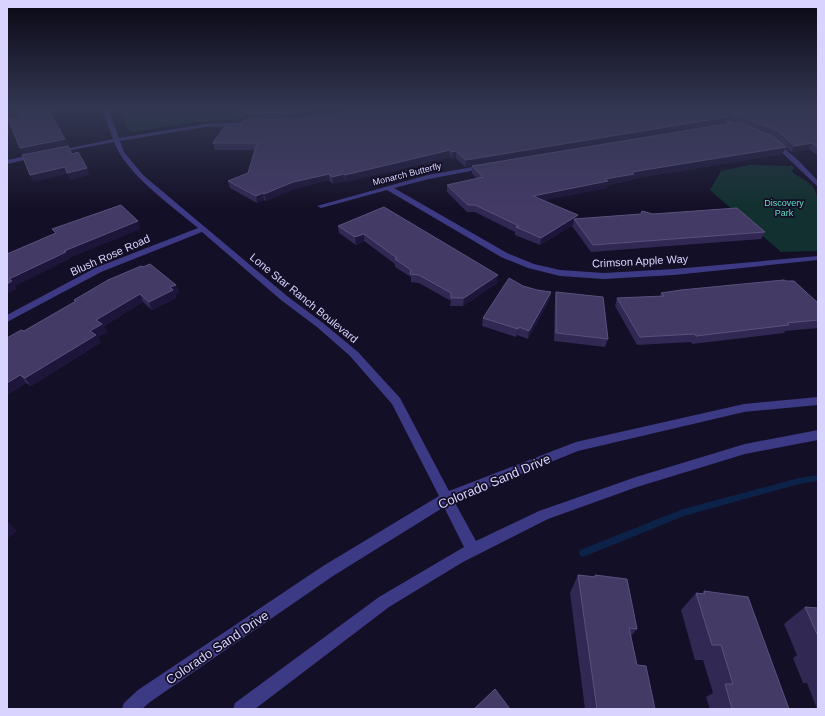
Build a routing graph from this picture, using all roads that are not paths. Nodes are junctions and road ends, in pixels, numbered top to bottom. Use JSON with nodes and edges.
{"nodes":[{"id":1,"x":104,"y":142,"type":"edge"},
{"id":2,"x":117,"y":142,"type":"edge"},
{"id":3,"x":775,"y":142,"type":"edge"},
{"id":4,"x":51,"y":153,"type":"edge"},
{"id":5,"x":44,"y":154,"type":"edge"},
{"id":6,"x":7,"y":162,"type":"edge"},
{"id":7,"x":494,"y":165,"type":"edge"},
{"id":8,"x":818,"y":185,"type":"edge"},
{"id":9,"x":388,"y":188,"type":"junction"},
{"id":10,"x":321,"y":206,"type":"dead end"},
{"id":11,"x":203,"y":229,"type":"junction"},
{"id":12,"x":818,"y":258,"type":"edge"},
{"id":13,"x":7,"y":319,"type":"edge"},
{"id":14,"x":818,"y":401,"type":"edge"},
{"id":15,"x":818,"y":435,"type":"edge"},
{"id":16,"x":447,"y":498,"type":"junction"},
{"id":17,"x":474,"y":550,"type":"junction"},
{"id":18,"x":130,"y":709,"type":"edge"},
{"id":19,"x":241,"y":709,"type":"edge"}],
"edges":[{"from":1,"to":4,"type":"street"},
{"from":2,"to":11,"type":"street","name":"Lone Star Ranch Boulevard"},
{"from":3,"to":8,"type":"street"},
{"from":5,"to":6,"type":"street"},
{"from":7,"to":9,"type":"street","name":"Monarch Butterfly"},
{"from":9,"to":10,"type":"street","name":"Monarch Butterfly"},
{"from":9,"to":12,"type":"street","name":"Crimson Apple Way"},
{"from":11,"to":13,"type":"street","name":"Blush Rose Road"},
{"from":11,"to":16,"type":"street","name":"Lone Star Ranch Boulevard"},
{"from":14,"to":16,"type":"street","name":"Colorado Sand Drive"},
{"from":15,"to":17,"type":"street"},
{"from":16,"to":17,"type":"street","name":"Lone Star Ranch Boulevard"},
{"from":16,"to":18,"type":"street","name":"Colorado Sand Drive"},
{"from":17,"to":19,"type":"street"}]}
